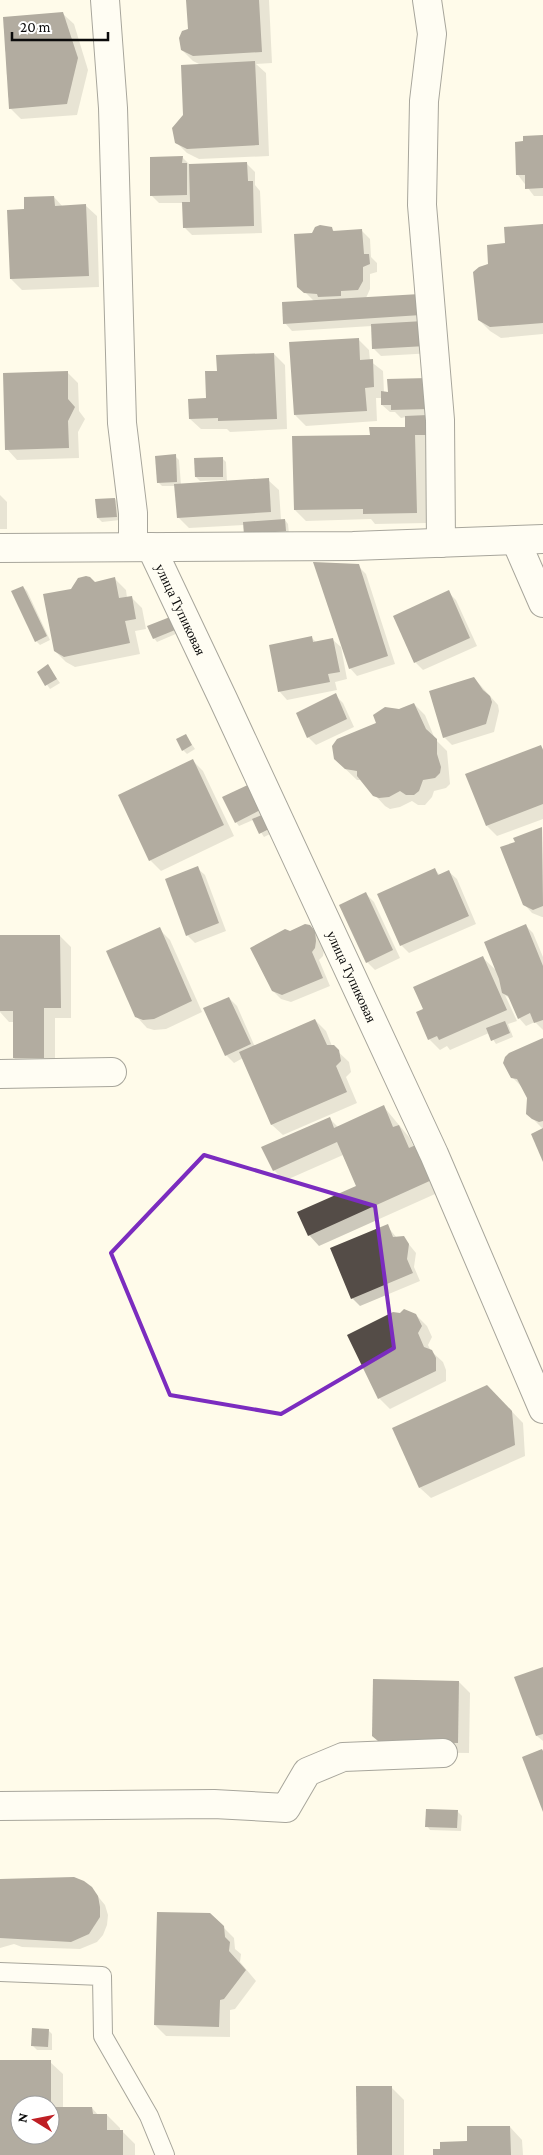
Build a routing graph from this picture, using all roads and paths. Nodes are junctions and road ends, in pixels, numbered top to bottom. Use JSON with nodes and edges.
{"nodes":[{"id":1,"x":105,"y":0,"type":"edge"},
{"id":2,"x":427,"y":0,"type":"edge"},
{"id":3,"x":543,"y":539,"type":"edge"},
{"id":4,"x":516,"y":541,"type":"junction"},
{"id":5,"x":441,"y":544,"type":"junction"},
{"id":6,"x":142,"y":547,"type":"junction"},
{"id":7,"x":0,"y":548,"type":"edge"},
{"id":8,"x":543,"y":603,"type":"edge"},
{"id":9,"x":112,"y":1072,"type":"dead end"},
{"id":10,"x":0,"y":1074,"type":"edge"},
{"id":11,"x":543,"y":1409,"type":"edge"},
{"id":12,"x":443,"y":1753,"type":"dead end"},
{"id":13,"x":0,"y":1806,"type":"edge"},
{"id":14,"x":0,"y":1972,"type":"edge"},
{"id":15,"x":165,"y":2155,"type":"edge"}],
"edges":[{"from":1,"to":6,"type":"street"},
{"from":2,"to":5,"type":"street"},
{"from":3,"to":4,"type":"street"},
{"from":4,"to":5,"type":"street"},
{"from":4,"to":8,"type":"street"},
{"from":5,"to":6,"type":"street"},
{"from":6,"to":7,"type":"street"},
{"from":6,"to":11,"type":"street","name":"улица Тупиковая"},
{"from":9,"to":10,"type":"street"},
{"from":12,"to":13,"type":"street"},
{"from":14,"to":15,"type":"lane"}]}
